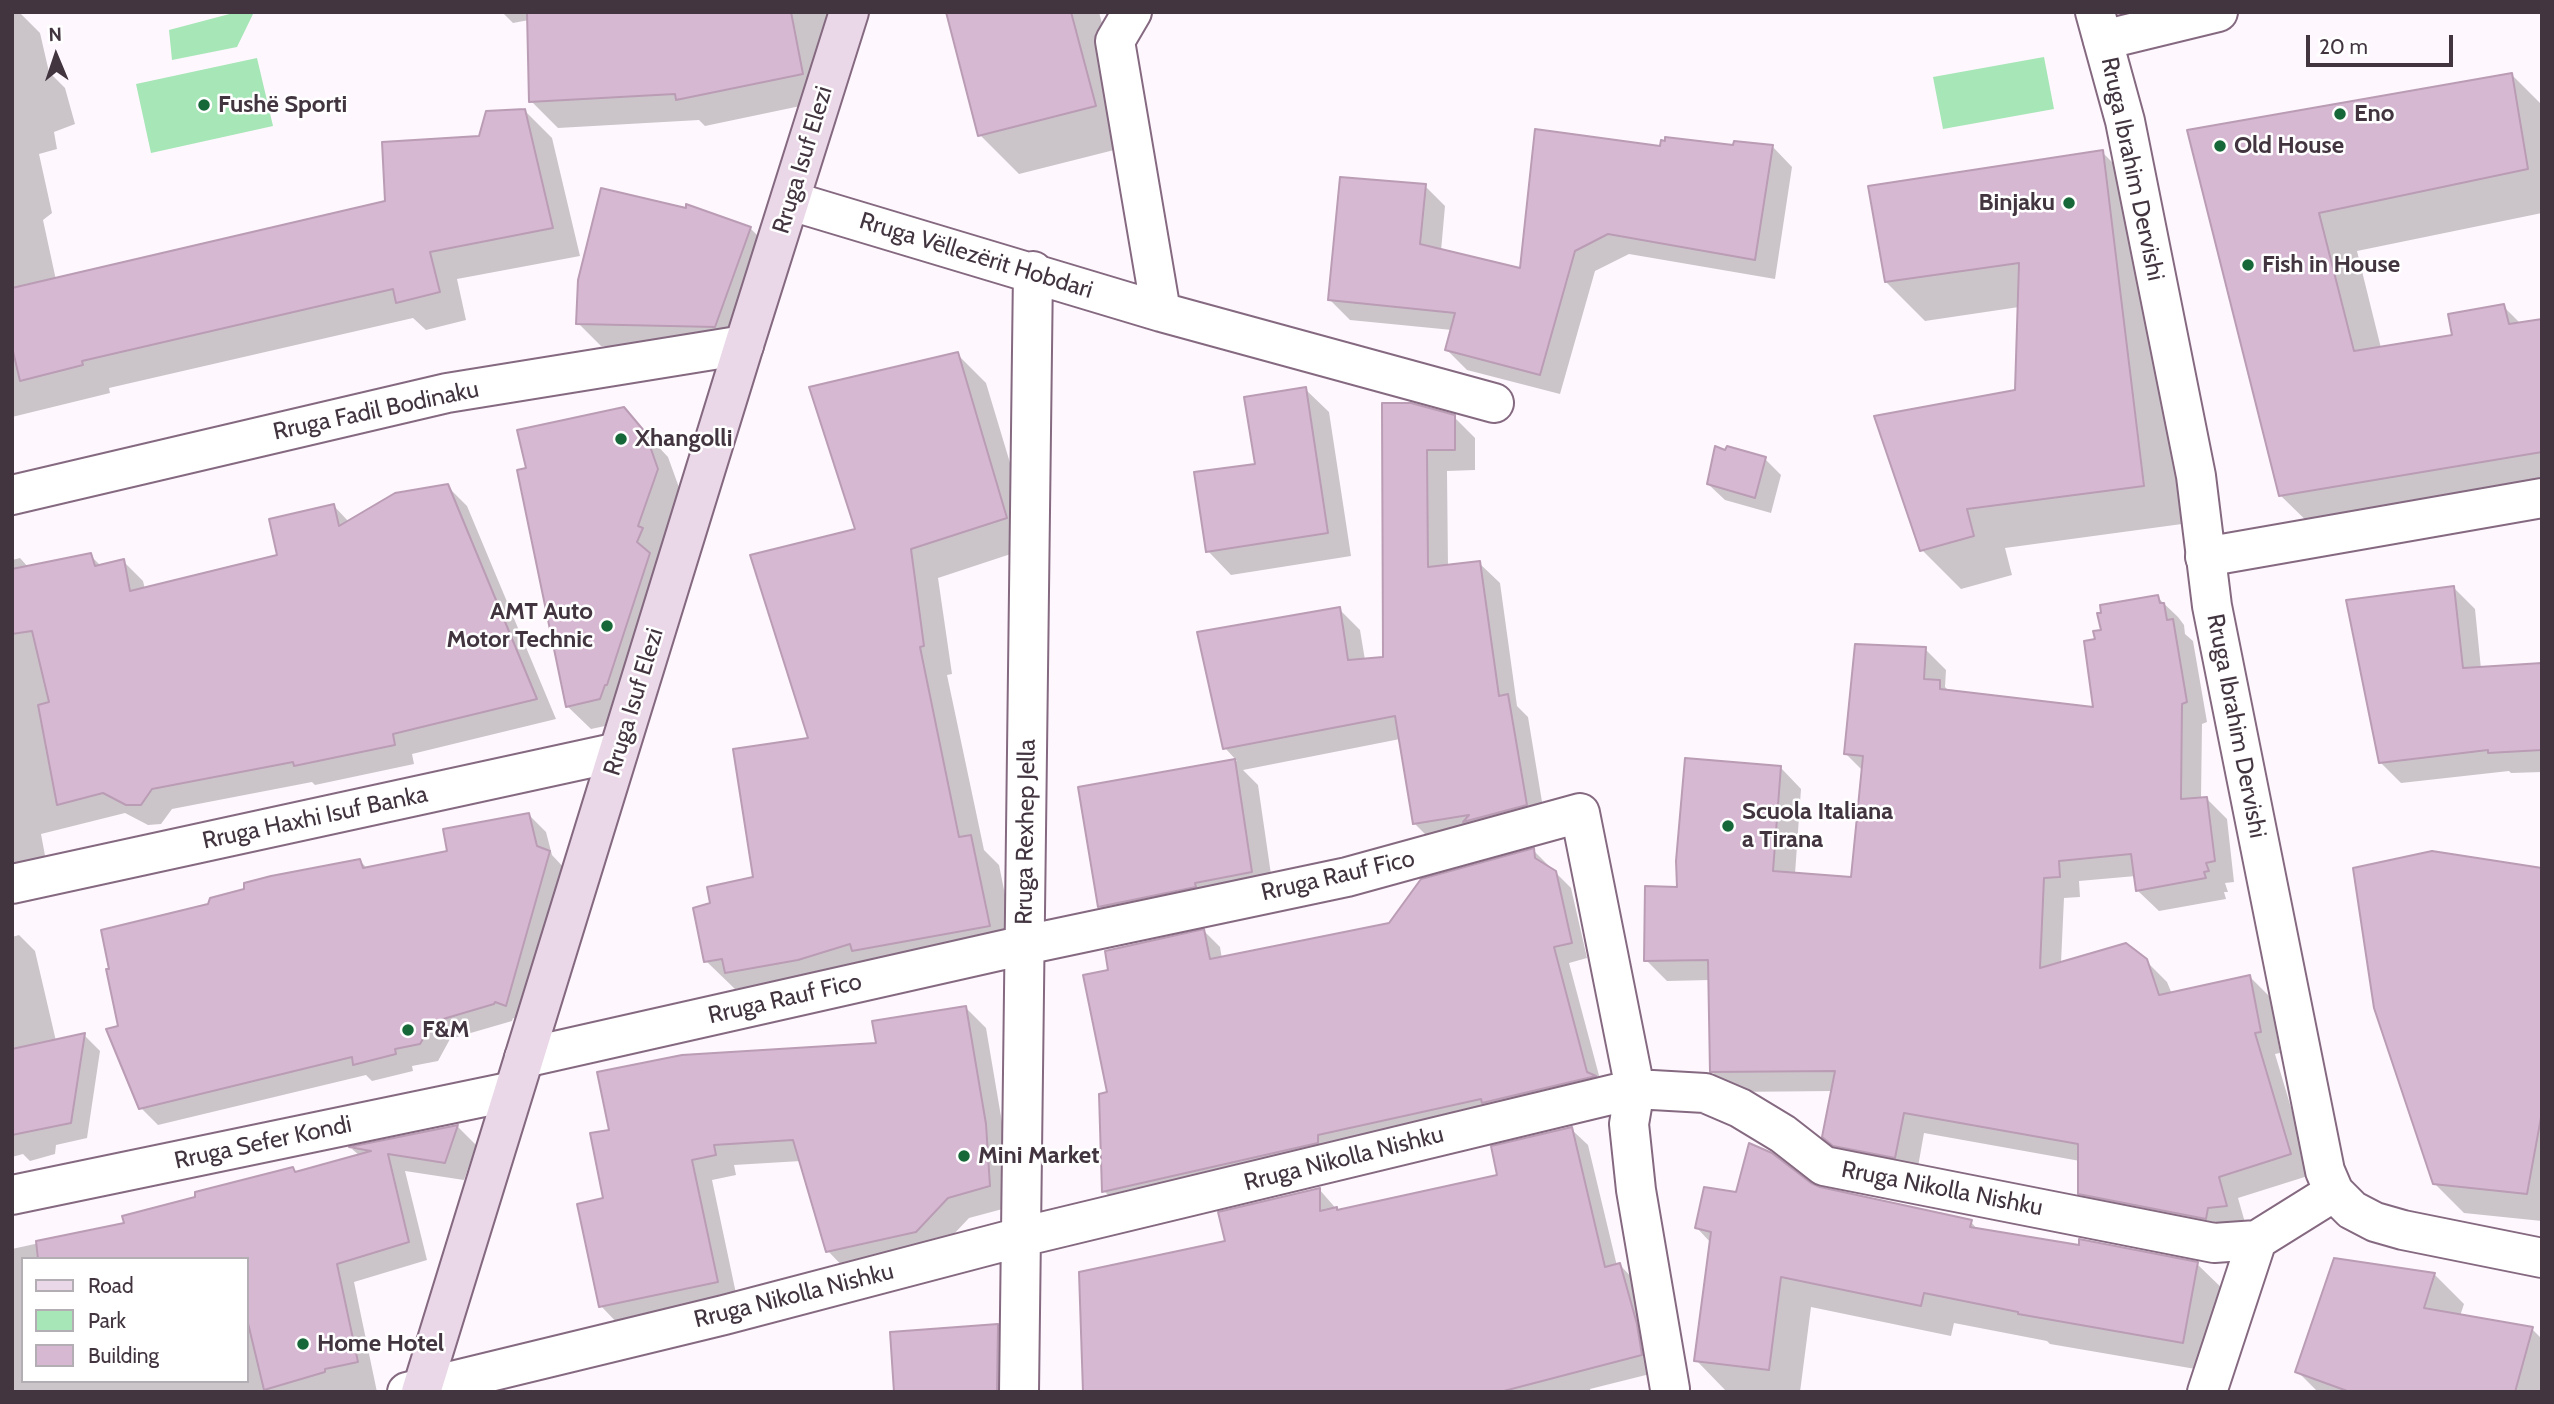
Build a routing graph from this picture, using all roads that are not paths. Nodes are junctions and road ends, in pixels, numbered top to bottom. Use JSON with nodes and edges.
{"nodes":[{"id":1,"x":849,"y":12,"type":"edge"},
{"id":2,"x":1132,"y":12,"type":"edge"},
{"id":3,"x":2218,"y":12,"type":"edge"},
{"id":4,"x":2099,"y":26,"type":"edge"},
{"id":5,"x":791,"y":201,"type":"junction"},
{"id":6,"x":1032,"y":271,"type":"junction"},
{"id":7,"x":1161,"y":312,"type":"junction"},
{"id":8,"x":744,"y":345,"type":"junction"},
{"id":9,"x":1494,"y":403,"type":"dead end"},
{"id":10,"x":12,"y":495,"type":"edge"},
{"id":11,"x":2542,"y":498,"type":"edge"},
{"id":12,"x":2205,"y":557,"type":"junction"},
{"id":13,"x":618,"y":752,"type":"junction"},
{"id":14,"x":12,"y":884,"type":"edge"},
{"id":15,"x":1025,"y":945,"type":"junction"},
{"id":16,"x":519,"y":1074,"type":"junction"},
{"id":17,"x":1635,"y":1089,"type":"junction"},
{"id":18,"x":2334,"y":1192,"type":"junction"},
{"id":19,"x":12,"y":1195,"type":"edge"},
{"id":20,"x":1021,"y":1237,"type":"junction"},
{"id":21,"x":2257,"y":1240,"type":"junction"},
{"id":22,"x":2542,"y":1258,"type":"edge"},
{"id":23,"x":417,"y":1390,"type":"edge"},
{"id":24,"x":1667,"y":1391,"type":"edge"},
{"id":25,"x":1019,"y":1392,"type":"edge"},
{"id":26,"x":2207,"y":1392,"type":"edge"}],
"edges":[{"from":1,"to":5,"type":"main road","name":"Rruga Isuf Elezi"},
{"from":2,"to":7,"type":"street"},
{"from":3,"to":4,"type":"street"},
{"from":4,"to":12,"type":"street","name":"Rruga Ibrahim Dervishi"},
{"from":5,"to":6,"type":"street","name":"Rruga Vëllezërit Hobdari"},
{"from":5,"to":8,"type":"main road","name":"Rruga Isuf Elezi"},
{"from":6,"to":7,"type":"street","name":"Rruga Vëllezërit Hobdari"},
{"from":6,"to":15,"type":"street","name":"Rruga Rexhep Jella"},
{"from":7,"to":9,"type":"street","name":"Rruga Vëllezërit Hobdari"},
{"from":8,"to":10,"type":"street","name":"Rruga Fadil Bodinaku"},
{"from":8,"to":13,"type":"main road","name":"Rruga Isuf Elezi"},
{"from":11,"to":12,"type":"street"},
{"from":12,"to":18,"type":"street","name":"Rruga Ibrahim Dervishi"},
{"from":13,"to":14,"type":"street","name":"Rruga Haxhi Isuf Banka"},
{"from":13,"to":16,"type":"main road","name":"Rruga Isuf Elezi"},
{"from":15,"to":16,"type":"street","name":"Rruga Rauf Fico"},
{"from":15,"to":17,"type":"street","name":"Rruga Rauf Fico"},
{"from":15,"to":20,"type":"street","name":"Rruga Rexhep Jella"},
{"from":16,"to":19,"type":"street","name":"Rruga Sefer Kondi"},
{"from":16,"to":23,"type":"main road","name":"Rruga Isuf Elezi"},
{"from":17,"to":20,"type":"street","name":"Rruga Nikolla Nishku"},
{"from":17,"to":21,"type":"street","name":"Rruga Nikolla Nishku"},
{"from":17,"to":24,"type":"street","name":"Rruga Rauf Fico"},
{"from":18,"to":21,"type":"street"},
{"from":18,"to":22,"type":"street"},
{"from":20,"to":23,"type":"street","name":"Rruga Nikolla Nishku"},
{"from":20,"to":25,"type":"street","name":"Rruga Rexhep Jella"},
{"from":21,"to":26,"type":"street"}]}
